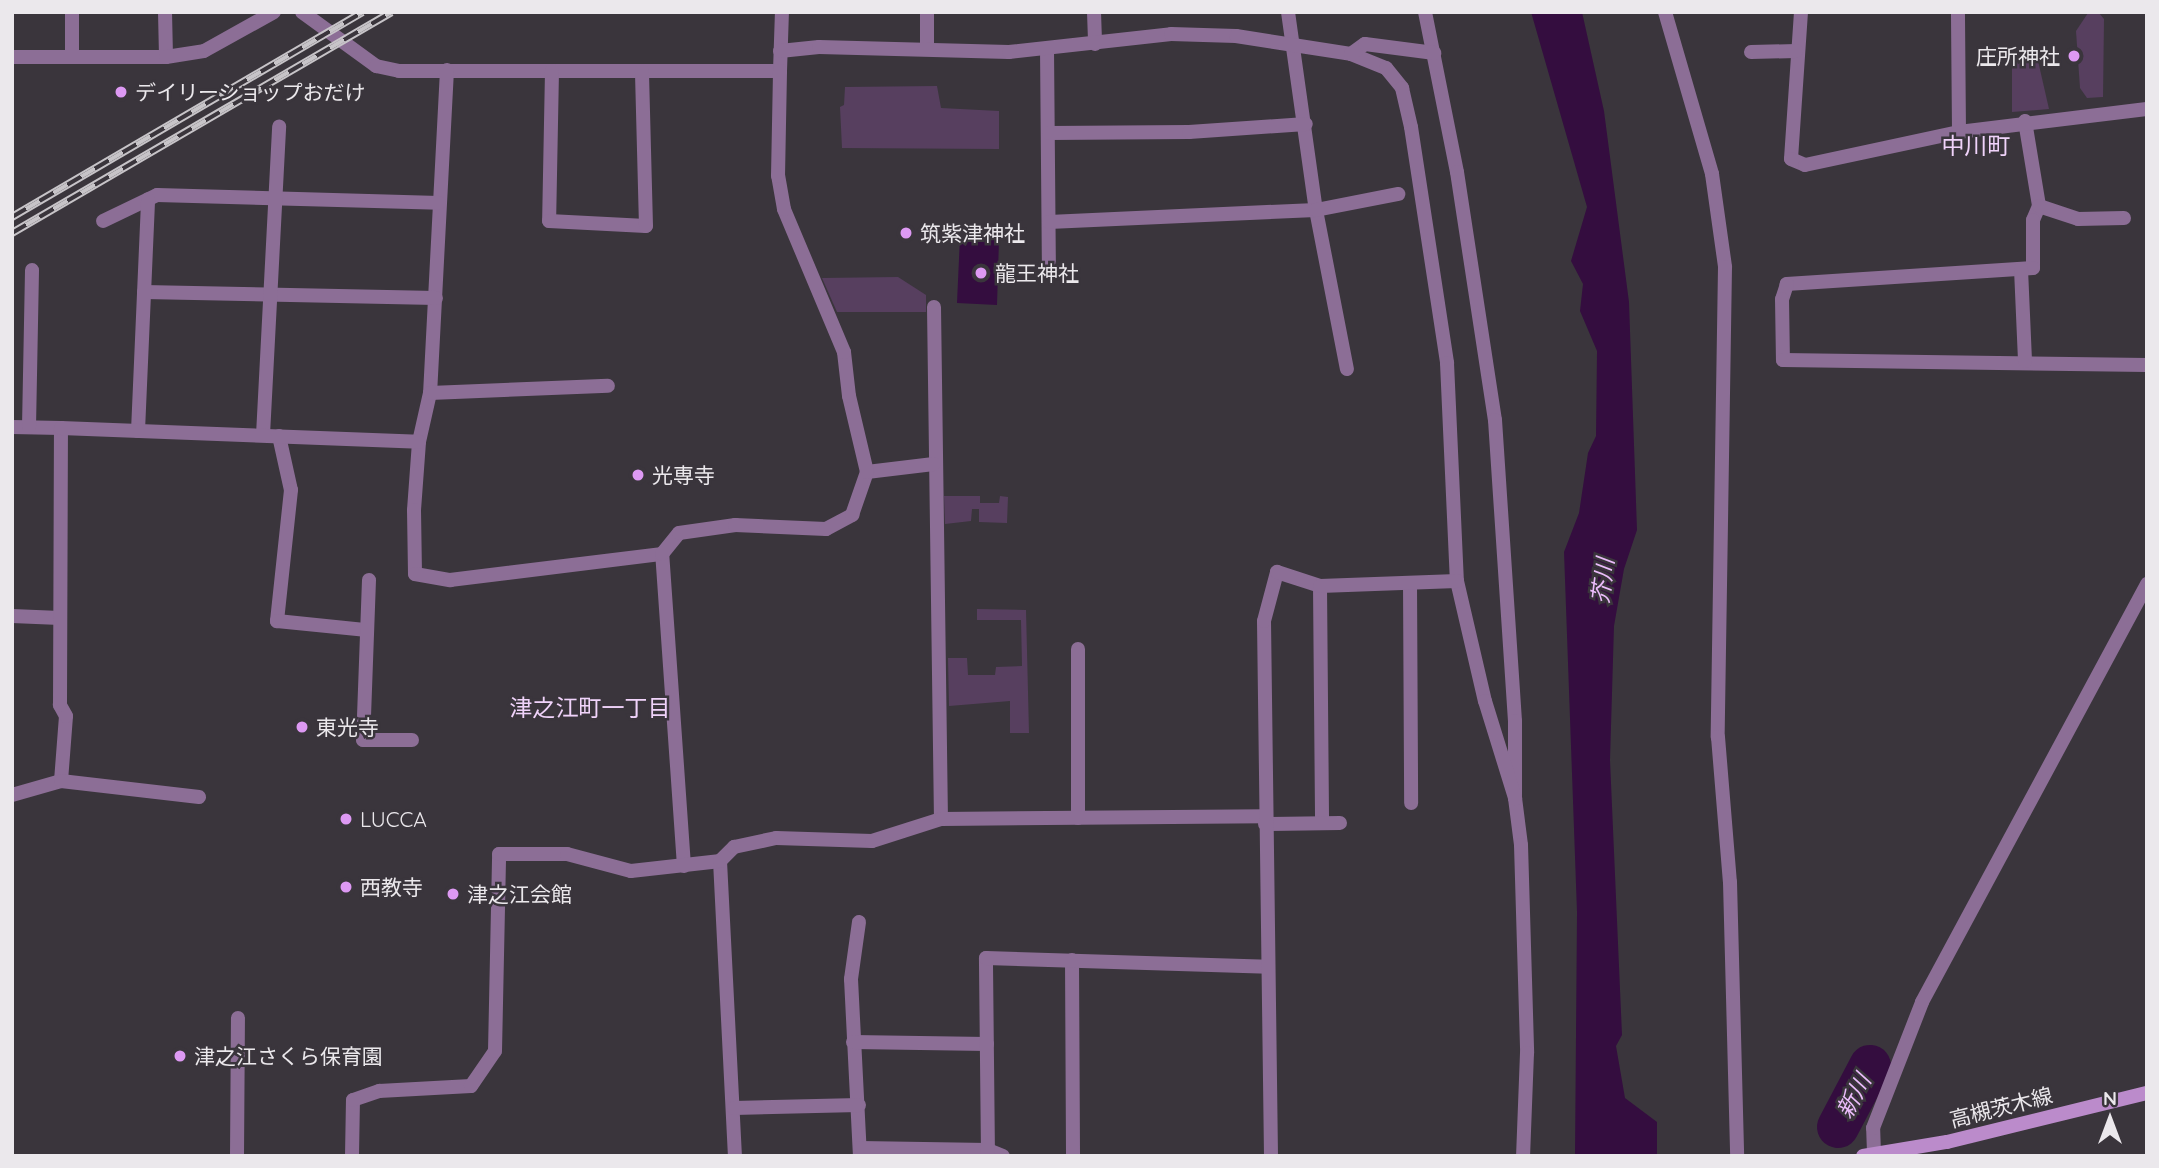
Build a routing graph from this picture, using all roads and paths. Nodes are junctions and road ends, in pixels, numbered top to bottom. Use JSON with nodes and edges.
{"nodes":[{"id":1,"x":72,"y":12,"type":"edge"},
{"id":2,"x":165,"y":12,"type":"edge"},
{"id":3,"x":274,"y":12,"type":"edge"},
{"id":4,"x":302,"y":12,"type":"edge"},
{"id":5,"x":782,"y":12,"type":"edge"},
{"id":6,"x":927,"y":12,"type":"edge"},
{"id":7,"x":1094,"y":12,"type":"edge"},
{"id":8,"x":1288,"y":12,"type":"edge"},
{"id":9,"x":1425,"y":12,"type":"edge"},
{"id":10,"x":1665,"y":12,"type":"edge"},
{"id":11,"x":1801,"y":12,"type":"edge"},
{"id":12,"x":1958,"y":12,"type":"edge"},
{"id":13,"x":1290,"y":42,"type":"junction"},
{"id":14,"x":1094,"y":44,"type":"junction"},
{"id":15,"x":927,"y":48,"type":"junction"},
{"id":16,"x":1047,"y":49,"type":"junction"},
{"id":17,"x":780,"y":51,"type":"junction"},
{"id":18,"x":1751,"y":51,"type":"dead end"},
{"id":19,"x":1796,"y":51,"type":"junction"},
{"id":20,"x":1434,"y":53,"type":"junction"},
{"id":21,"x":1351,"y":54,"type":"junction"},
{"id":22,"x":72,"y":55,"type":"junction"},
{"id":23,"x":12,"y":57,"type":"edge"},
{"id":24,"x":166,"y":57,"type":"junction"},
{"id":25,"x":447,"y":70,"type":"junction"},
{"id":26,"x":552,"y":71,"type":"junction"},
{"id":27,"x":642,"y":71,"type":"junction"},
{"id":28,"x":780,"y":71,"type":"junction"},
{"id":29,"x":2147,"y":109,"type":"edge"},
{"id":30,"x":2025,"y":121,"type":"junction"},
{"id":31,"x":1307,"y":124,"type":"junction"},
{"id":32,"x":279,"y":126,"type":"dead end"},
{"id":33,"x":1959,"y":132,"type":"junction"},
{"id":34,"x":1049,"y":133,"type":"junction"},
{"id":35,"x":1398,"y":194,"type":"dead end"},
{"id":36,"x":148,"y":199,"type":"junction"},
{"id":37,"x":277,"y":200,"type":"junction"},
{"id":38,"x":439,"y":203,"type":"junction"},
{"id":39,"x":2039,"y":206,"type":"junction"},
{"id":40,"x":1316,"y":210,"type":"junction"},
{"id":41,"x":2124,"y":218,"type":"dead end"},
{"id":42,"x":103,"y":221,"type":"dead end"},
{"id":43,"x":1049,"y":222,"type":"junction"},
{"id":44,"x":1049,"y":261,"type":"dead end"},
{"id":45,"x":32,"y":270,"type":"dead end"},
{"id":46,"x":2021,"y":270,"type":"junction"},
{"id":47,"x":144,"y":292,"type":"junction"},
{"id":48,"x":271,"y":294,"type":"junction"},
{"id":49,"x":436,"y":298,"type":"junction"},
{"id":50,"x":934,"y":307,"type":"dead end"},
{"id":51,"x":2025,"y":361,"type":"junction"},
{"id":52,"x":2147,"y":365,"type":"edge"},
{"id":53,"x":1347,"y":369,"type":"dead end"},
{"id":54,"x":608,"y":386,"type":"dead end"},
{"id":55,"x":430,"y":393,"type":"junction"},
{"id":56,"x":12,"y":427,"type":"edge"},
{"id":57,"x":29,"y":427,"type":"junction"},
{"id":58,"x":61,"y":428,"type":"junction"},
{"id":59,"x":138,"y":431,"type":"junction"},
{"id":60,"x":262,"y":435,"type":"junction"},
{"id":61,"x":279,"y":436,"type":"junction"},
{"id":62,"x":419,"y":442,"type":"junction"},
{"id":63,"x":934,"y":464,"type":"junction"},
{"id":64,"x":867,"y":472,"type":"junction"},
{"id":65,"x":662,"y":554,"type":"junction"},
{"id":66,"x":369,"y":580,"type":"dead end"},
{"id":67,"x":1457,"y":581,"type":"junction"},
{"id":68,"x":1410,"y":583,"type":"junction"},
{"id":69,"x":2147,"y":584,"type":"edge"},
{"id":70,"x":1320,"y":586,"type":"junction"},
{"id":71,"x":2143,"y":599,"type":"edge"},
{"id":72,"x":12,"y":616,"type":"edge"},
{"id":73,"x":60,"y":618,"type":"junction"},
{"id":74,"x":365,"y":629,"type":"junction"},
{"id":75,"x":1079,"y":649,"type":"dead end"},
{"id":76,"x":411,"y":740,"type":"dead end"},
{"id":77,"x":61,"y":781,"type":"junction"},
{"id":78,"x":12,"y":796,"type":"edge"},
{"id":79,"x":199,"y":797,"type":"dead end"},
{"id":80,"x":1515,"y":798,"type":"junction"},
{"id":81,"x":1411,"y":803,"type":"dead end"},
{"id":82,"x":1079,"y":818,"type":"junction"},
{"id":83,"x":941,"y":819,"type":"junction"},
{"id":84,"x":1265,"y":820,"type":"junction"},
{"id":85,"x":1322,"y":823,"type":"junction"},
{"id":86,"x":1340,"y":823,"type":"dead end"},
{"id":87,"x":720,"y":861,"type":"junction"},
{"id":88,"x":684,"y":866,"type":"junction"},
{"id":89,"x":859,"y":922,"type":"dead end"},
{"id":90,"x":1072,"y":960,"type":"junction"},
{"id":91,"x":1268,"y":967,"type":"junction"},
{"id":92,"x":238,"y":1018,"type":"dead end"},
{"id":93,"x":853,"y":1042,"type":"junction"},
{"id":94,"x":987,"y":1044,"type":"junction"},
{"id":95,"x":2147,"y":1093,"type":"edge"},
{"id":96,"x":859,"y":1105,"type":"junction"},
{"id":97,"x":734,"y":1108,"type":"junction"},
{"id":98,"x":860,"y":1152,"type":"edge"},
{"id":99,"x":988,"y":1153,"type":"edge"},
{"id":100,"x":1868,"y":1154,"type":"edge"},
{"id":101,"x":237,"y":1156,"type":"edge"},
{"id":102,"x":352,"y":1156,"type":"edge"},
{"id":103,"x":735,"y":1156,"type":"edge"},
{"id":104,"x":1003,"y":1156,"type":"edge"},
{"id":105,"x":1073,"y":1156,"type":"edge"},
{"id":106,"x":1271,"y":1156,"type":"edge"},
{"id":107,"x":1523,"y":1156,"type":"edge"},
{"id":108,"x":1737,"y":1156,"type":"edge"}],
"edges":[{"from":1,"to":22,"type":"street"},
{"from":2,"to":24,"type":"street"},
{"from":3,"to":24,"type":"street"},
{"from":4,"to":25,"type":"street"},
{"from":5,"to":17,"type":"street"},
{"from":6,"to":15,"type":"street"},
{"from":7,"to":14,"type":"street"},
{"from":8,"to":13,"type":"street"},
{"from":9,"to":20,"type":"street"},
{"from":10,"to":108,"type":"street"},
{"from":11,"to":19,"type":"street"},
{"from":12,"to":33,"type":"street"},
{"from":13,"to":14,"type":"street"},
{"from":13,"to":21,"type":"street"},
{"from":13,"to":31,"type":"street"},
{"from":14,"to":16,"type":"street"},
{"from":15,"to":16,"type":"street"},
{"from":15,"to":17,"type":"street"},
{"from":16,"to":34,"type":"street"},
{"from":17,"to":28,"type":"street"},
{"from":18,"to":19,"type":"street"},
{"from":19,"to":33,"type":"street"},
{"from":20,"to":21,"type":"street"},
{"from":20,"to":80,"type":"street"},
{"from":21,"to":67,"type":"street"},
{"from":22,"to":23,"type":"street"},
{"from":22,"to":24,"type":"street"},
{"from":25,"to":26,"type":"street"},
{"from":25,"to":38,"type":"street"},
{"from":26,"to":27,"type":"street"},
{"from":26,"to":27,"type":"street"},
{"from":27,"to":28,"type":"street"},
{"from":28,"to":64,"type":"street"},
{"from":29,"to":30,"type":"street"},
{"from":30,"to":33,"type":"street"},
{"from":30,"to":39,"type":"street"},
{"from":31,"to":34,"type":"street"},
{"from":31,"to":40,"type":"street"},
{"from":32,"to":37,"type":"street"},
{"from":34,"to":43,"type":"street"},
{"from":35,"to":40,"type":"street"},
{"from":36,"to":37,"type":"street"},
{"from":36,"to":42,"type":"street"},
{"from":36,"to":47,"type":"street"},
{"from":37,"to":38,"type":"street"},
{"from":37,"to":48,"type":"street"},
{"from":38,"to":49,"type":"street"},
{"from":39,"to":41,"type":"street"},
{"from":39,"to":46,"type":"street"},
{"from":40,"to":43,"type":"street"},
{"from":40,"to":53,"type":"street"},
{"from":43,"to":44,"type":"street"},
{"from":45,"to":57,"type":"street"},
{"from":46,"to":51,"type":"street"},
{"from":46,"to":51,"type":"street"},
{"from":47,"to":48,"type":"street"},
{"from":47,"to":59,"type":"street"},
{"from":48,"to":49,"type":"street"},
{"from":48,"to":60,"type":"street"},
{"from":49,"to":55,"type":"street"},
{"from":50,"to":63,"type":"street"},
{"from":51,"to":52,"type":"street"},
{"from":54,"to":55,"type":"street"},
{"from":55,"to":62,"type":"street"},
{"from":56,"to":57,"type":"street"},
{"from":57,"to":58,"type":"street"},
{"from":58,"to":59,"type":"street"},
{"from":58,"to":73,"type":"street"},
{"from":59,"to":60,"type":"street"},
{"from":60,"to":61,"type":"street"},
{"from":61,"to":62,"type":"street"},
{"from":61,"to":74,"type":"street"},
{"from":62,"to":65,"type":"street"},
{"from":63,"to":64,"type":"street"},
{"from":63,"to":83,"type":"street"},
{"from":64,"to":65,"type":"street"},
{"from":65,"to":88,"type":"street"},
{"from":66,"to":74,"type":"street"},
{"from":67,"to":68,"type":"street"},
{"from":67,"to":80,"type":"street"},
{"from":68,"to":70,"type":"street"},
{"from":68,"to":81,"type":"street"},
{"from":69,"to":71,"type":"street"},
{"from":70,"to":84,"type":"street"},
{"from":70,"to":85,"type":"street"},
{"from":71,"to":100,"type":"street"},
{"from":72,"to":73,"type":"street"},
{"from":73,"to":77,"type":"street"},
{"from":74,"to":76,"type":"street"},
{"from":75,"to":82,"type":"street"},
{"from":77,"to":78,"type":"street"},
{"from":77,"to":79,"type":"street"},
{"from":80,"to":107,"type":"street"},
{"from":82,"to":83,"type":"street"},
{"from":82,"to":84,"type":"street"},
{"from":83,"to":87,"type":"street"},
{"from":84,"to":85,"type":"street"},
{"from":84,"to":91,"type":"street"},
{"from":85,"to":86,"type":"street"},
{"from":87,"to":88,"type":"street"},
{"from":87,"to":97,"type":"street"},
{"from":88,"to":102,"type":"street"},
{"from":89,"to":93,"type":"street"},
{"from":90,"to":91,"type":"street"},
{"from":90,"to":94,"type":"street"},
{"from":90,"to":105,"type":"street"},
{"from":91,"to":106,"type":"street"},
{"from":92,"to":101,"type":"street"},
{"from":93,"to":94,"type":"street"},
{"from":93,"to":96,"type":"street"},
{"from":94,"to":99,"type":"street"},
{"from":95,"to":100,"type":"main road","name":"高槻茨木線"},
{"from":96,"to":97,"type":"street"},
{"from":96,"to":98,"type":"street"},
{"from":97,"to":103,"type":"street"},
{"from":98,"to":99,"type":"street"},
{"from":99,"to":104,"type":"street"}]}
